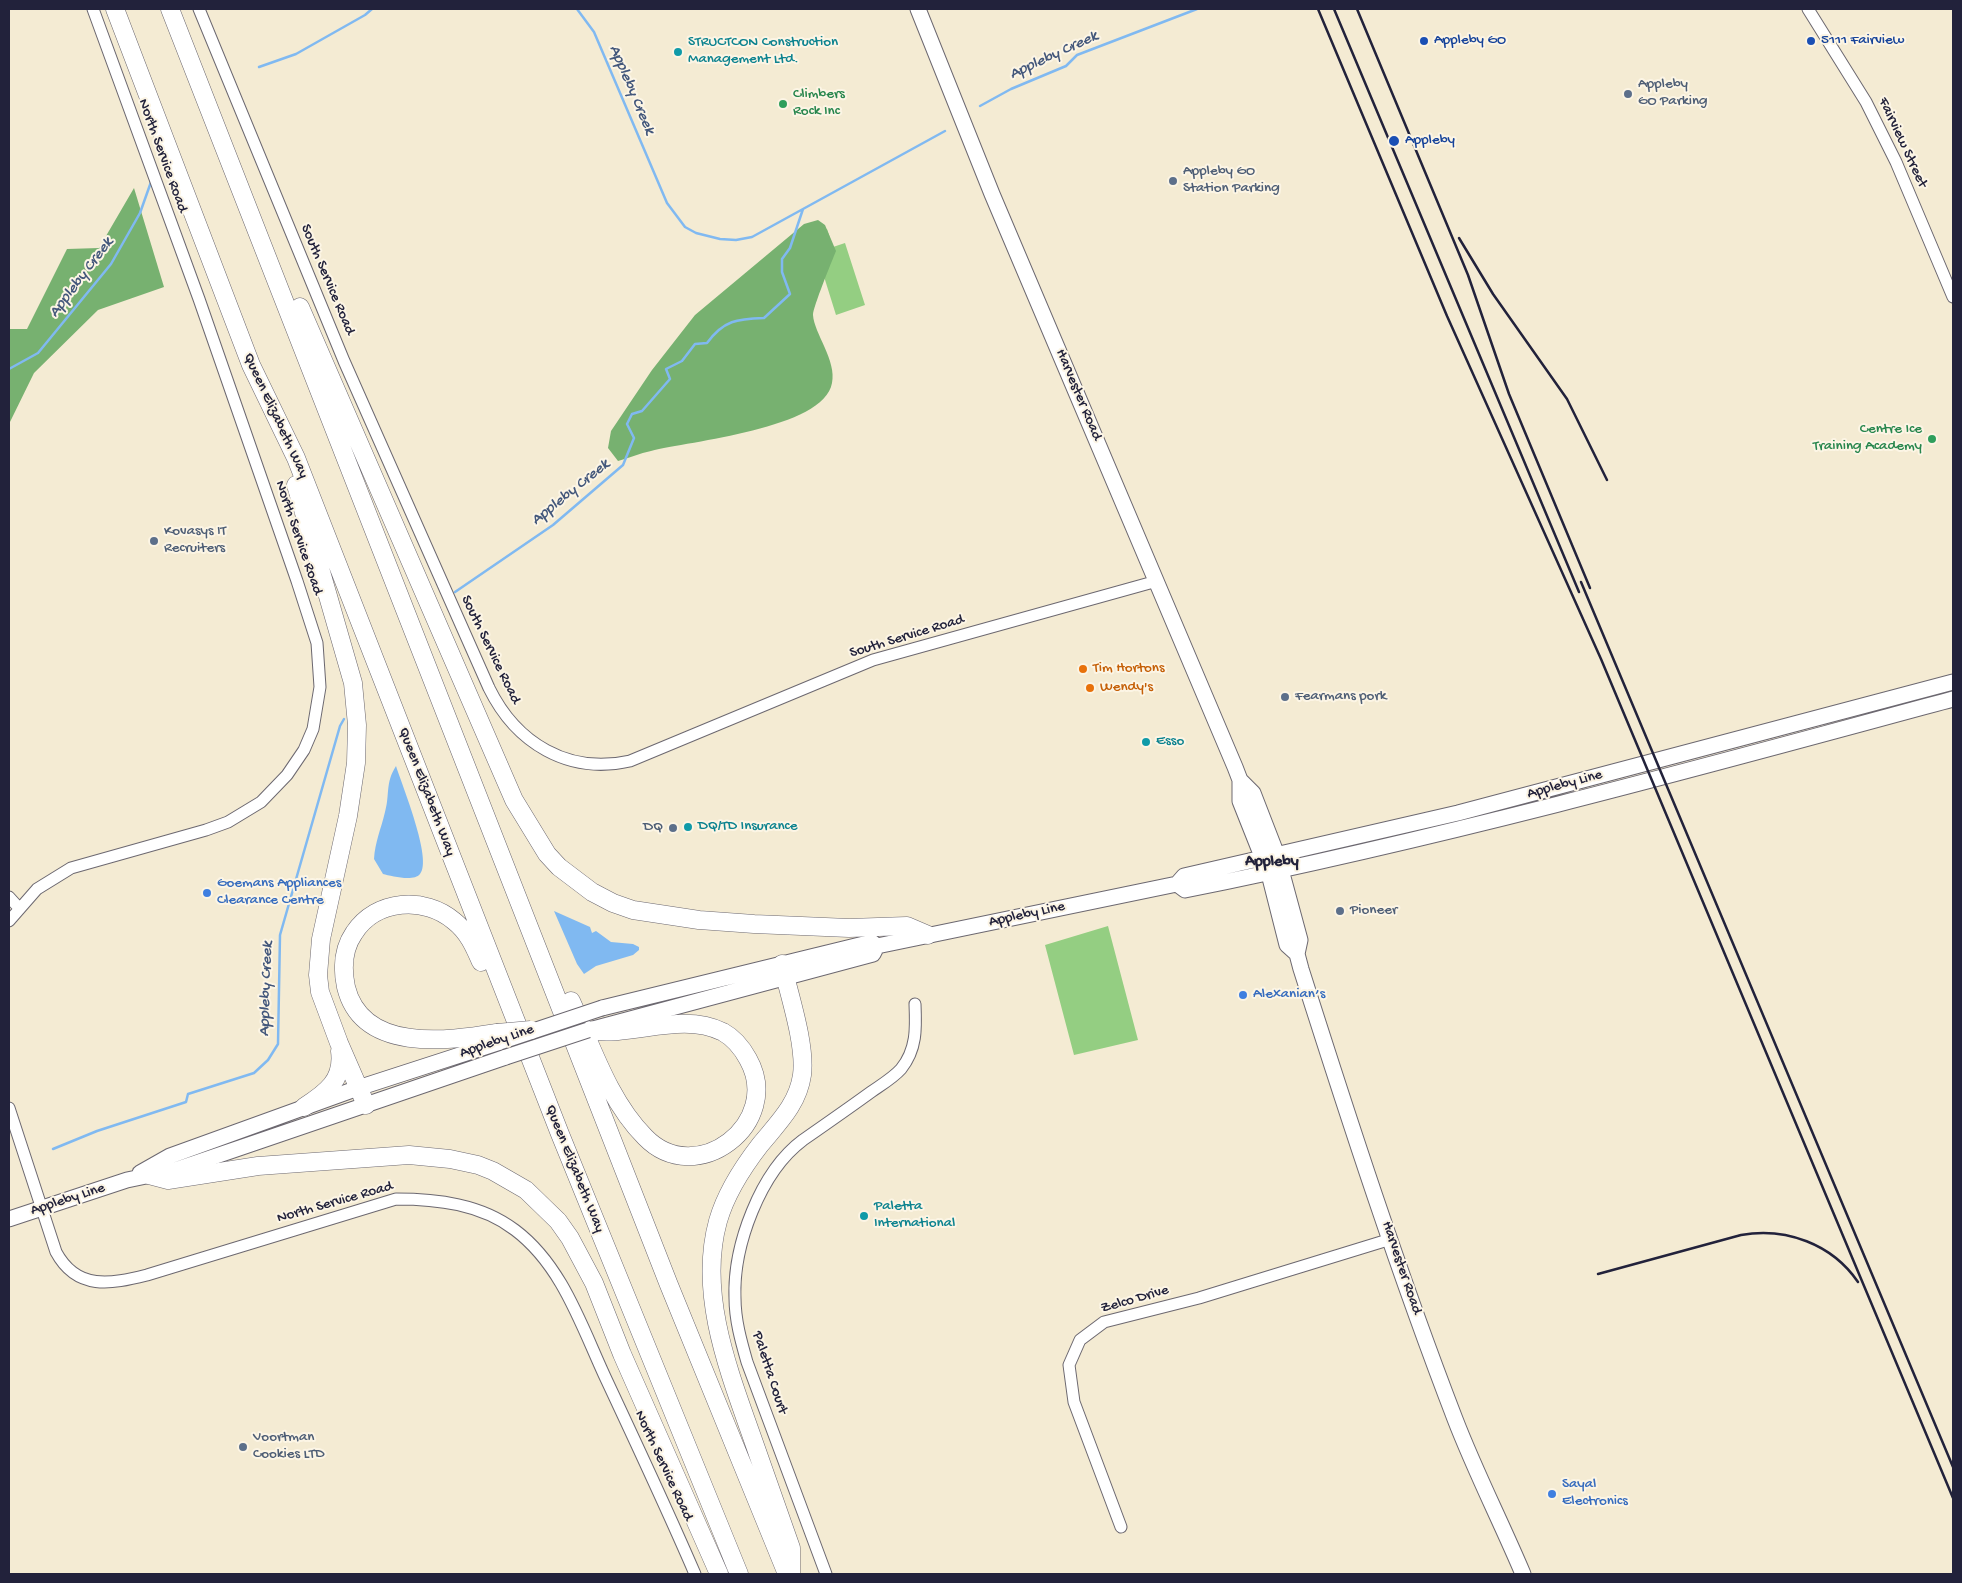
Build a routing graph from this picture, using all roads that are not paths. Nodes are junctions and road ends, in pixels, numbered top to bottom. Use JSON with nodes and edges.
{"nodes":[{"id":1,"x":93,"y":9,"type":"edge"},
{"id":2,"x":115,"y":9,"type":"edge"},
{"id":3,"x":170,"y":9,"type":"edge"},
{"id":4,"x":199,"y":9,"type":"edge"},
{"id":5,"x":918,"y":9,"type":"edge"},
{"id":6,"x":1808,"y":9,"type":"edge"},
{"id":7,"x":267,"y":252,"type":"junction"},
{"id":8,"x":1953,"y":297,"type":"edge"},
{"id":9,"x":251,"y":365,"type":"junction"},
{"id":10,"x":1157,"y":581,"type":"junction"},
{"id":11,"x":1953,"y":682,"type":"edge"},
{"id":12,"x":1953,"y":699,"type":"edge"},
{"id":13,"x":1240,"y":780,"type":"junction"},
{"id":14,"x":1253,"y":833,"type":"junction"},
{"id":15,"x":1270,"y":856,"type":"junction"},
{"id":16,"x":1244,"y":862,"type":"junction"},
{"id":17,"x":1275,"y":872,"type":"junction"},
{"id":18,"x":1177,"y":884,"type":"junction"},
{"id":19,"x":9,"y":897,"type":"edge"},
{"id":20,"x":19,"y":908,"type":"junction"},
{"id":21,"x":526,"y":917,"type":"junction"},
{"id":22,"x":9,"y":921,"type":"edge"},
{"id":23,"x":928,"y":935,"type":"junction"},
{"id":24,"x":783,"y":970,"type":"junction"},
{"id":25,"x":915,"y":1004,"type":"dead end"},
{"id":26,"x":610,"y":1028,"type":"junction"},
{"id":27,"x":531,"y":1030,"type":"joint"},
{"id":28,"x":588,"y":1030,"type":"joint"},
{"id":29,"x":498,"y":1037,"type":"junction"},
{"id":30,"x":339,"y":1043,"type":"junction"},
{"id":31,"x":358,"y":1088,"type":"junction"},
{"id":32,"x":366,"y":1105,"type":"junction"},
{"id":33,"x":304,"y":1107,"type":"junction"},
{"id":34,"x":9,"y":1108,"type":"edge"},
{"id":35,"x":560,"y":1134,"type":"junction"},
{"id":36,"x":149,"y":1175,"type":"junction"},
{"id":37,"x":127,"y":1180,"type":"junction"},
{"id":38,"x":43,"y":1209,"type":"junction"},
{"id":39,"x":9,"y":1219,"type":"edge"},
{"id":40,"x":1391,"y":1238,"type":"junction"},
{"id":41,"x":1121,"y":1527,"type":"dead end"},
{"id":42,"x":695,"y":1574,"type":"edge"},
{"id":43,"x":719,"y":1574,"type":"edge"},
{"id":44,"x":739,"y":1574,"type":"edge"},
{"id":45,"x":787,"y":1574,"type":"edge"},
{"id":46,"x":791,"y":1574,"type":"edge"},
{"id":47,"x":826,"y":1574,"type":"edge"},
{"id":48,"x":1523,"y":1574,"type":"edge"}],
"edges":[{"from":1,"to":20,"type":"street","name":"North Service Road"},
{"from":2,"to":9,"type":"highway","name":"Queen Elizabeth Way"},
{"from":3,"to":7,"type":"highway"},
{"from":4,"to":10,"type":"street","name":"South Service Road"},
{"from":5,"to":10,"type":"main road","name":"Harvester Road"},
{"from":6,"to":8,"type":"street","name":"Fairview Street"},
{"from":7,"to":21,"type":"highway"},
{"from":7,"to":23,"type":"highway"},
{"from":9,"to":30,"type":"highway"},
{"from":9,"to":35,"type":"highway","name":"Queen Elizabeth Way"},
{"from":10,"to":13,"type":"main road","name":"Harvester Road"},
{"from":11,"to":15,"type":"main road","name":"Appleby Line"},
{"from":12,"to":17,"type":"main road","name":"Appleby Line"},
{"from":13,"to":14,"type":"main road","name":"Harvester Road"},
{"from":13,"to":15,"type":"main road","name":"Harvester Road"},
{"from":14,"to":15,"type":"main road","name":"Harvester Road"},
{"from":14,"to":16,"type":"main road"},
{"from":15,"to":16,"type":"main road","name":"Appleby Line"},
{"from":15,"to":17,"type":"main road","name":"Harvester Road"},
{"from":16,"to":18,"type":"main road","name":"Appleby Line"},
{"from":17,"to":18,"type":"main road","name":"Appleby Line"},
{"from":17,"to":40,"type":"main road","name":"Harvester Road"},
{"from":18,"to":23,"type":"main road","name":"Appleby Line"},
{"from":19,"to":20,"type":"street"},
{"from":20,"to":22,"type":"street","name":"North Service Road"},
{"from":21,"to":26,"type":"highway"},
{"from":21,"to":45,"type":"highway"},
{"from":23,"to":24,"type":"main road","name":"Appleby Line"},
{"from":24,"to":26,"type":"main road","name":"Appleby Line"},
{"from":24,"to":27,"type":"main road","name":"Appleby Line","bridge":true},
{"from":24,"to":46,"type":"highway"},
{"from":25,"to":47,"type":"street","name":"Paletta Court"},
{"from":26,"to":28,"type":"highway"},
{"from":27,"to":29,"type":"highway","bridge":true},
{"from":28,"to":32,"type":"main road","name":"Appleby Line","bridge":true},
{"from":29,"to":31,"type":"main road","name":"Appleby Line"},
{"from":29,"to":35,"type":"highway"},
{"from":30,"to":31,"type":"highway"},
{"from":30,"to":33,"type":"highway"},
{"from":31,"to":32,"type":"highway"},
{"from":31,"to":33,"type":"main road","name":"Appleby Line"},
{"from":32,"to":36,"type":"main road","name":"Appleby Line"},
{"from":33,"to":37,"type":"main road","name":"Appleby Line"},
{"from":34,"to":38,"type":"street","name":"North Service Road"},
{"from":35,"to":44,"type":"highway","name":"Queen Elizabeth Way"},
{"from":36,"to":37,"type":"main road","name":"Appleby Line"},
{"from":36,"to":43,"type":"highway"},
{"from":37,"to":38,"type":"main road","name":"Appleby Line"},
{"from":38,"to":39,"type":"main road","name":"Appleby Line"},
{"from":38,"to":42,"type":"street","name":"North Service Road"},
{"from":40,"to":41,"type":"street","name":"Zelco Drive"},
{"from":40,"to":48,"type":"main road","name":"Harvester Road"}]}
